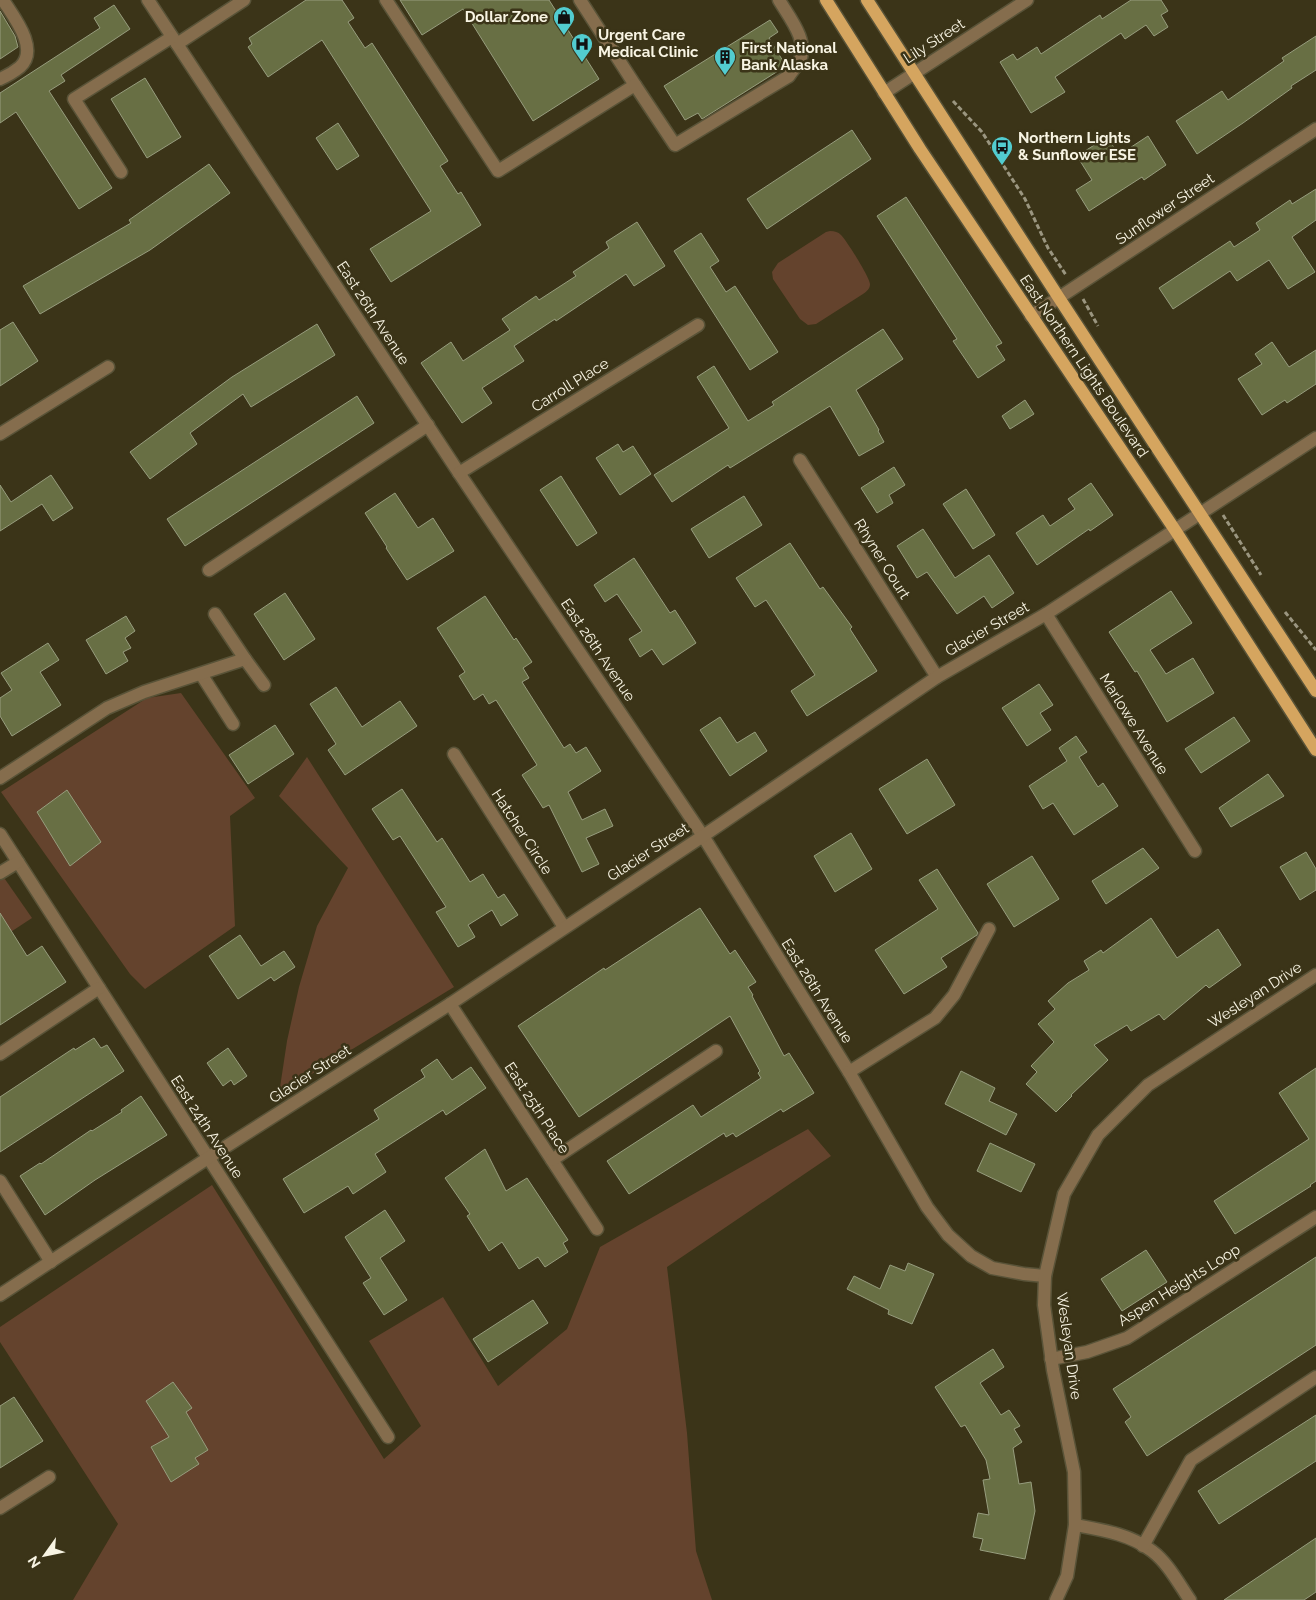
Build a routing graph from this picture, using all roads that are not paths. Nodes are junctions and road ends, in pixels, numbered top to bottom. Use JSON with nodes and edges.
{"nodes":[{"id":1,"x":3,"y":0,"type":"edge"},
{"id":2,"x":148,"y":0,"type":"edge"},
{"id":3,"x":244,"y":0,"type":"edge"},
{"id":4,"x":386,"y":0,"type":"edge"},
{"id":5,"x":580,"y":0,"type":"edge"},
{"id":6,"x":779,"y":0,"type":"edge"},
{"id":7,"x":826,"y":0,"type":"edge"},
{"id":8,"x":868,"y":0,"type":"edge"},
{"id":9,"x":1028,"y":0,"type":"edge"},
{"id":10,"x":175,"y":40,"type":"junction"},
{"id":11,"x":915,"y":73,"type":"junction"},
{"id":12,"x":0,"y":79,"type":"edge"},
{"id":13,"x":635,"y":85,"type":"junction"},
{"id":14,"x":884,"y":93,"type":"junction"},
{"id":15,"x":1316,"y":128,"type":"edge"},
{"id":16,"x":121,"y":172,"type":"dead end"},
{"id":17,"x":1059,"y":298,"type":"junction"},
{"id":18,"x":1032,"y":316,"type":"junction"},
{"id":19,"x":698,"y":325,"type":"dead end"},
{"id":20,"x":108,"y":367,"type":"dead end"},
{"id":21,"x":428,"y":425,"type":"junction"},
{"id":22,"x":0,"y":434,"type":"edge"},
{"id":23,"x":1316,"y":438,"type":"edge"},
{"id":24,"x":800,"y":460,"type":"dead end"},
{"id":25,"x":459,"y":473,"type":"junction"},
{"id":26,"x":1200,"y":514,"type":"junction"},
{"id":27,"x":1175,"y":530,"type":"junction"},
{"id":28,"x":208,"y":570,"type":"dead end"},
{"id":29,"x":215,"y":614,"type":"dead end"},
{"id":30,"x":1046,"y":614,"type":"junction"},
{"id":31,"x":245,"y":659,"type":"junction"},
{"id":32,"x":201,"y":674,"type":"junction"},
{"id":33,"x":937,"y":677,"type":"junction"},
{"id":34,"x":264,"y":685,"type":"dead end"},
{"id":35,"x":1316,"y":691,"type":"edge"},
{"id":36,"x":233,"y":724,"type":"dead end"},
{"id":37,"x":1316,"y":750,"type":"edge"},
{"id":38,"x":454,"y":754,"type":"dead end"},
{"id":39,"x":0,"y":778,"type":"edge"},
{"id":40,"x":0,"y":834,"type":"edge"},
{"id":41,"x":702,"y":836,"type":"junction"},
{"id":42,"x":1195,"y":851,"type":"dead end"},
{"id":43,"x":18,"y":862,"type":"junction"},
{"id":44,"x":0,"y":873,"type":"edge"},
{"id":45,"x":564,"y":927,"type":"junction"},
{"id":46,"x":989,"y":929,"type":"dead end"},
{"id":47,"x":1316,"y":975,"type":"edge"},
{"id":48,"x":99,"y":988,"type":"junction"},
{"id":49,"x":450,"y":1004,"type":"junction"},
{"id":50,"x":716,"y":1051,"type":"dead end"},
{"id":51,"x":0,"y":1054,"type":"edge"},
{"id":52,"x":849,"y":1072,"type":"junction"},
{"id":53,"x":208,"y":1158,"type":"junction"},
{"id":54,"x":552,"y":1160,"type":"junction"},
{"id":55,"x":0,"y":1181,"type":"edge"},
{"id":56,"x":1316,"y":1217,"type":"edge"},
{"id":57,"x":597,"y":1229,"type":"dead end"},
{"id":58,"x":51,"y":1262,"type":"junction"},
{"id":59,"x":1045,"y":1276,"type":"junction"},
{"id":60,"x":0,"y":1296,"type":"edge"},
{"id":61,"x":1051,"y":1359,"type":"junction"},
{"id":62,"x":1316,"y":1377,"type":"edge"},
{"id":63,"x":388,"y":1437,"type":"dead end"},
{"id":64,"x":48,"y":1478,"type":"dead end"},
{"id":65,"x":0,"y":1508,"type":"edge"},
{"id":66,"x":1075,"y":1525,"type":"junction"},
{"id":67,"x":1143,"y":1546,"type":"junction"},
{"id":68,"x":1056,"y":1600,"type":"edge"},
{"id":69,"x":1190,"y":1600,"type":"edge"}],
"edges":[{"from":1,"to":12,"type":"street"},
{"from":2,"to":10,"type":"street","name":"East 26th Avenue"},
{"from":3,"to":10,"type":"street"},
{"from":4,"to":13,"type":"street"},
{"from":5,"to":13,"type":"street"},
{"from":6,"to":13,"type":"street"},
{"from":7,"to":14,"type":"main road","name":"East Northern Lights Boulevard"},
{"from":8,"to":11,"type":"main road","name":"East Northern Lights Boulevard"},
{"from":9,"to":11,"type":"street","name":"Lily Street"},
{"from":10,"to":16,"type":"street"},
{"from":10,"to":21,"type":"street","name":"East 26th Avenue"},
{"from":11,"to":14,"type":"street","name":"Lily Street"},
{"from":11,"to":17,"type":"main road","name":"East Northern Lights Boulevard"},
{"from":14,"to":18,"type":"main road","name":"East Northern Lights Boulevard"},
{"from":15,"to":17,"type":"street","name":"Sunflower Street"},
{"from":17,"to":18,"type":"street","name":"Sunflower Street"},
{"from":17,"to":26,"type":"main road","name":"East Northern Lights Boulevard"},
{"from":18,"to":27,"type":"main road","name":"East Northern Lights Boulevard"},
{"from":19,"to":25,"type":"street","name":"Carroll Place"},
{"from":20,"to":22,"type":"street"},
{"from":21,"to":25,"type":"street","name":"East 26th Avenue"},
{"from":21,"to":28,"type":"street"},
{"from":23,"to":26,"type":"street","name":"Glacier Street"},
{"from":24,"to":33,"type":"street","name":"Rhyner Court"},
{"from":25,"to":41,"type":"street","name":"East 26th Avenue"},
{"from":26,"to":27,"type":"street","name":"Glacier Street"},
{"from":26,"to":35,"type":"main road","name":"East Northern Lights Boulevard"},
{"from":27,"to":30,"type":"street","name":"Glacier Street"},
{"from":27,"to":37,"type":"main road","name":"East Northern Lights Boulevard"},
{"from":29,"to":31,"type":"street"},
{"from":30,"to":33,"type":"street","name":"Glacier Street"},
{"from":30,"to":42,"type":"street","name":"Marlowe Avenue"},
{"from":31,"to":32,"type":"street"},
{"from":31,"to":34,"type":"street"},
{"from":32,"to":36,"type":"street"},
{"from":32,"to":39,"type":"street"},
{"from":33,"to":41,"type":"street","name":"Glacier Street"},
{"from":38,"to":45,"type":"street","name":"Hatcher Circle"},
{"from":40,"to":43,"type":"street","name":"East 24th Avenue"},
{"from":41,"to":45,"type":"street","name":"Glacier Street"},
{"from":41,"to":52,"type":"street","name":"East 26th Avenue"},
{"from":43,"to":44,"type":"street"},
{"from":43,"to":48,"type":"street","name":"East 24th Avenue"},
{"from":45,"to":49,"type":"street","name":"Glacier Street"},
{"from":46,"to":52,"type":"street"},
{"from":47,"to":59,"type":"street","name":"Wesleyan Drive"},
{"from":48,"to":51,"type":"street"},
{"from":48,"to":53,"type":"street","name":"East 24th Avenue"},
{"from":49,"to":53,"type":"street","name":"Glacier Street"},
{"from":49,"to":54,"type":"street","name":"East 25th Place"},
{"from":50,"to":54,"type":"street"},
{"from":52,"to":59,"type":"street","name":"East 26th Avenue"},
{"from":53,"to":58,"type":"street","name":"Glacier Street"},
{"from":53,"to":63,"type":"street","name":"East 24th Avenue"},
{"from":54,"to":57,"type":"street","name":"East 25th Place"},
{"from":55,"to":58,"type":"street"},
{"from":56,"to":61,"type":"street","name":"Aspen Heights Loop"},
{"from":58,"to":60,"type":"street","name":"Glacier Street"},
{"from":59,"to":61,"type":"street","name":"Wesleyan Drive"},
{"from":61,"to":66,"type":"street","name":"Wesleyan Drive"},
{"from":62,"to":67,"type":"street"},
{"from":64,"to":65,"type":"street"},
{"from":66,"to":67,"type":"street"},
{"from":66,"to":68,"type":"street","name":"Wesleyan Drive"},
{"from":67,"to":69,"type":"street"}]}
